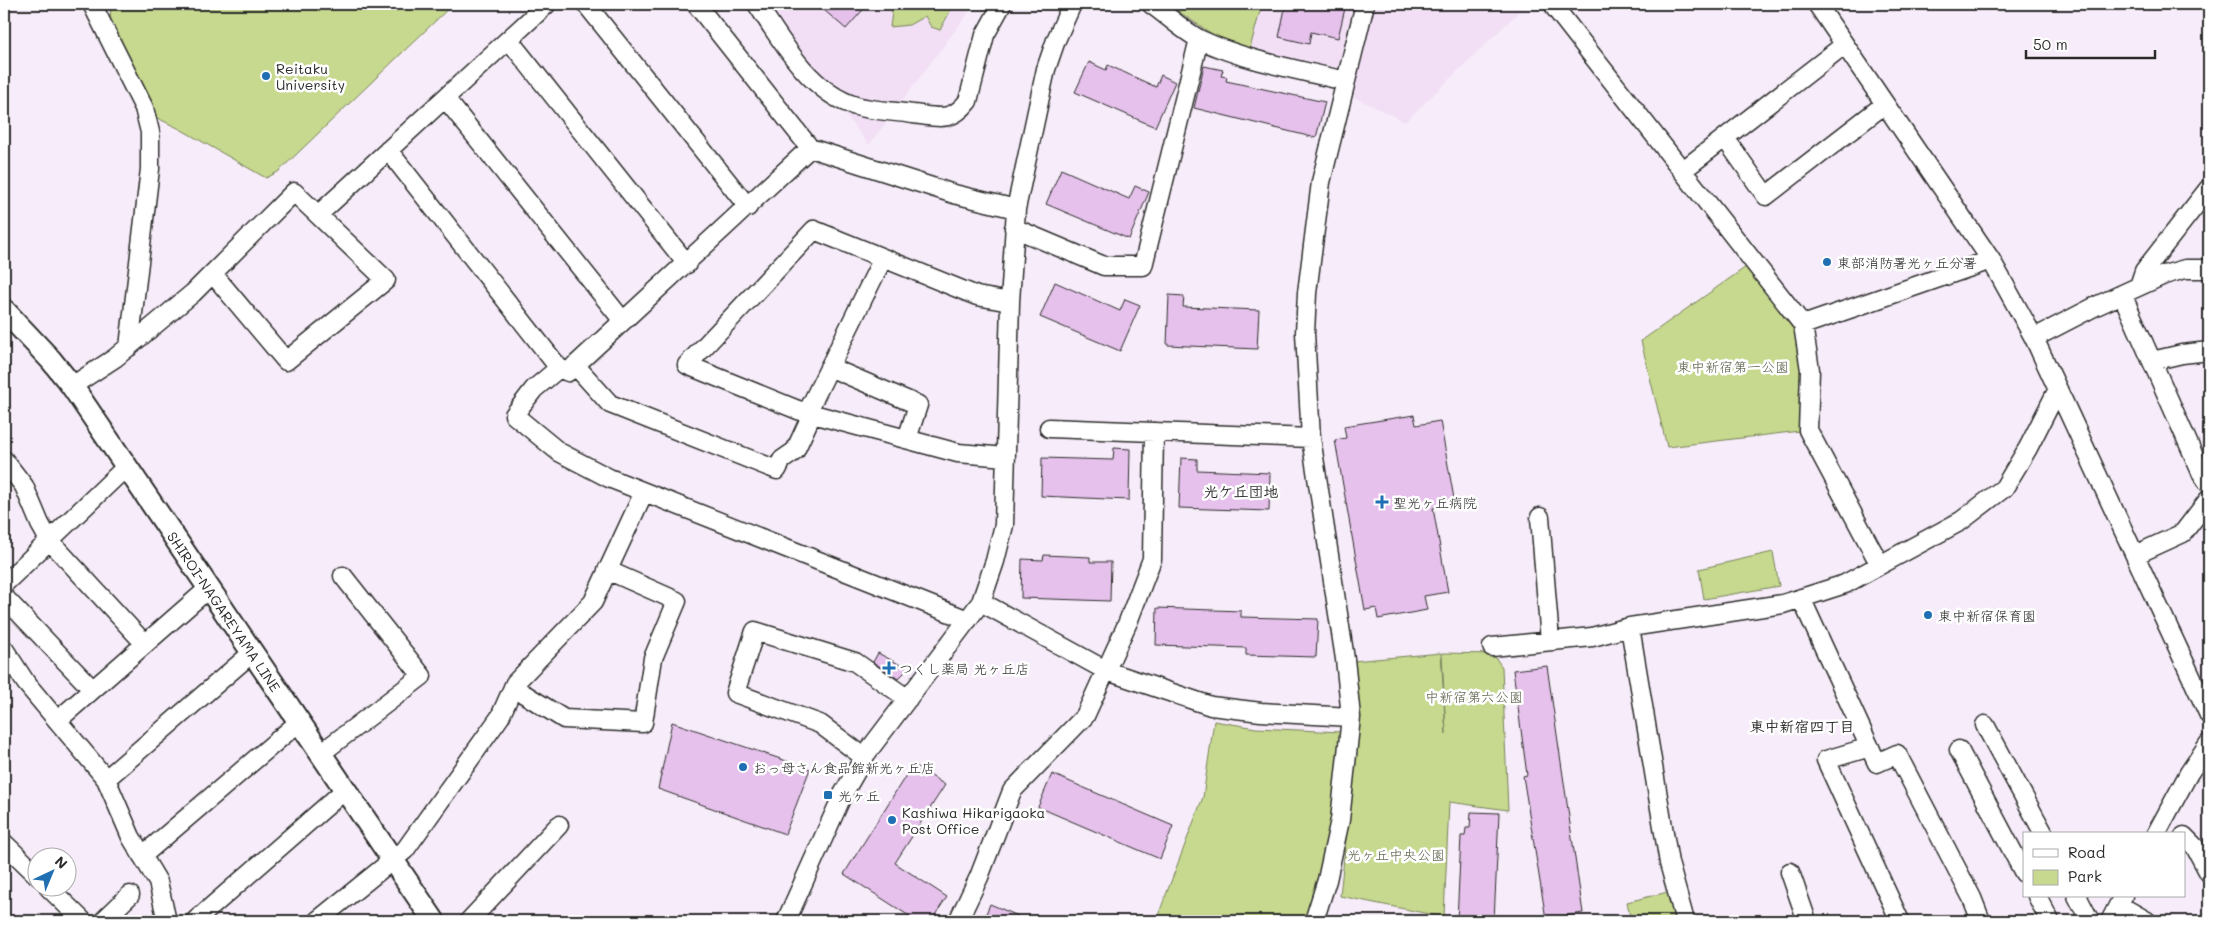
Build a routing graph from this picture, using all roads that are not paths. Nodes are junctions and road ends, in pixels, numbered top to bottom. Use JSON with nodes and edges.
{"nodes":[{"id":1,"x":93,"y":4,"type":"edge"},
{"id":2,"x":547,"y":4,"type":"edge"},
{"id":3,"x":586,"y":4,"type":"edge"},
{"id":4,"x":696,"y":4,"type":"edge"},
{"id":5,"x":756,"y":4,"type":"edge"},
{"id":6,"x":1002,"y":4,"type":"edge"},
{"id":7,"x":1072,"y":4,"type":"edge"},
{"id":8,"x":1151,"y":4,"type":"edge"},
{"id":9,"x":1366,"y":4,"type":"edge"},
{"id":10,"x":1817,"y":4,"type":"edge"},
{"id":11,"x":1555,"y":8,"type":"dead end"},
{"id":12,"x":1199,"y":39,"type":"junction"},
{"id":13,"x":508,"y":40,"type":"junction"},
{"id":14,"x":1844,"y":45,"type":"junction"},
{"id":15,"x":1345,"y":81,"type":"junction"},
{"id":16,"x":445,"y":98,"type":"junction"},
{"id":17,"x":1885,"y":104,"type":"junction"},
{"id":18,"x":1725,"y":138,"type":"junction"},
{"id":19,"x":810,"y":148,"type":"junction"},
{"id":20,"x":388,"y":150,"type":"junction"},
{"id":21,"x":1682,"y":171,"type":"junction"},
{"id":22,"x":2209,"y":188,"type":"edge"},
{"id":23,"x":748,"y":207,"type":"junction"},
{"id":24,"x":1016,"y":209,"type":"junction"},
{"id":25,"x":318,"y":215,"type":"junction"},
{"id":26,"x":1014,"y":228,"type":"junction"},
{"id":27,"x":883,"y":258,"type":"junction"},
{"id":28,"x":1991,"y":260,"type":"junction"},
{"id":29,"x":687,"y":264,"type":"junction"},
{"id":30,"x":2209,"y":270,"type":"edge"},
{"id":31,"x":213,"y":274,"type":"junction"},
{"id":32,"x":2139,"y":286,"type":"junction"},
{"id":33,"x":2122,"y":294,"type":"junction"},
{"id":34,"x":1010,"y":302,"type":"junction"},
{"id":35,"x":4,"y":310,"type":"edge"},
{"id":36,"x":624,"y":321,"type":"junction"},
{"id":37,"x":1803,"y":326,"type":"junction"},
{"id":38,"x":2034,"y":338,"type":"junction"},
{"id":39,"x":129,"y":347,"type":"junction"},
{"id":40,"x":2209,"y":351,"type":"edge"},
{"id":41,"x":2152,"y":361,"type":"junction"},
{"id":42,"x":567,"y":367,"type":"junction"},
{"id":43,"x":829,"y":367,"type":"junction"},
{"id":44,"x":72,"y":386,"type":"junction"},
{"id":45,"x":2058,"y":389,"type":"junction"},
{"id":46,"x":809,"y":413,"type":"junction"},
{"id":47,"x":1049,"y":428,"type":"dead end"},
{"id":48,"x":1154,"y":432,"type":"junction"},
{"id":49,"x":1311,"y":438,"type":"junction"},
{"id":50,"x":907,"y":439,"type":"junction"},
{"id":51,"x":1006,"y":457,"type":"junction"},
{"id":52,"x":4,"y":460,"type":"edge"},
{"id":53,"x":127,"y":466,"type":"junction"},
{"id":54,"x":2209,"y":484,"type":"edge"},
{"id":55,"x":644,"y":492,"type":"junction"},
{"id":56,"x":2209,"y":499,"type":"edge"},
{"id":57,"x":1540,"y":517,"type":"dead end"},
{"id":58,"x":50,"y":540,"type":"junction"},
{"id":59,"x":2135,"y":555,"type":"junction"},
{"id":60,"x":1880,"y":565,"type":"junction"},
{"id":61,"x":607,"y":570,"type":"junction"},
{"id":62,"x":343,"y":576,"type":"dead end"},
{"id":63,"x":4,"y":584,"type":"edge"},
{"id":64,"x":209,"y":588,"type":"junction"},
{"id":65,"x":4,"y":598,"type":"edge"},
{"id":66,"x":1801,"y":598,"type":"junction"},
{"id":67,"x":981,"y":602,"type":"junction"},
{"id":68,"x":968,"y":620,"type":"junction"},
{"id":69,"x":1630,"y":627,"type":"junction"},
{"id":70,"x":1550,"y":641,"type":"junction"},
{"id":71,"x":144,"y":644,"type":"junction"},
{"id":72,"x":1492,"y":647,"type":"dead end"},
{"id":73,"x":4,"y":649,"type":"edge"},
{"id":74,"x":252,"y":653,"type":"junction"},
{"id":75,"x":1107,"y":672,"type":"junction"},
{"id":76,"x":513,"y":687,"type":"junction"},
{"id":77,"x":92,"y":690,"type":"junction"},
{"id":78,"x":908,"y":700,"type":"junction"},
{"id":79,"x":2209,"y":716,"type":"edge"},
{"id":80,"x":1351,"y":717,"type":"junction"},
{"id":81,"x":58,"y":720,"type":"junction"},
{"id":82,"x":299,"y":722,"type":"junction"},
{"id":83,"x":1985,"y":725,"type":"dead end"},
{"id":84,"x":2209,"y":743,"type":"edge"},
{"id":85,"x":1870,"y":747,"type":"junction"},
{"id":86,"x":1959,"y":750,"type":"dead end"},
{"id":87,"x":320,"y":754,"type":"junction"},
{"id":88,"x":864,"y":757,"type":"junction"},
{"id":89,"x":106,"y":779,"type":"junction"},
{"id":90,"x":345,"y":790,"type":"junction"},
{"id":91,"x":559,"y":825,"type":"dead end"},
{"id":92,"x":2159,"y":827,"type":"edge"},
{"id":93,"x":2043,"y":832,"type":"edge"},
{"id":94,"x":2175,"y":832,"type":"edge"},
{"id":95,"x":2186,"y":838,"type":"edge"},
{"id":96,"x":4,"y":843,"type":"edge"},
{"id":97,"x":142,"y":856,"type":"junction"},
{"id":98,"x":392,"y":861,"type":"junction"},
{"id":99,"x":28,"y":866,"type":"edge"},
{"id":100,"x":2023,"y":871,"type":"edge"},
{"id":101,"x":1790,"y":872,"type":"dead end"},
{"id":102,"x":2209,"y":873,"type":"edge"},
{"id":103,"x":130,"y":895,"type":"dead end"},
{"id":104,"x":59,"y":898,"type":"edge"},
{"id":105,"x":2038,"y":898,"type":"edge"},
{"id":106,"x":2078,"y":898,"type":"edge"},
{"id":107,"x":2121,"y":901,"type":"edge"},
{"id":108,"x":83,"y":921,"type":"edge"},
{"id":109,"x":103,"y":921,"type":"edge"},
{"id":110,"x":167,"y":921,"type":"edge"},
{"id":111,"x":195,"y":921,"type":"edge"},
{"id":112,"x":317,"y":921,"type":"edge"},
{"id":113,"x":433,"y":921,"type":"edge"},
{"id":114,"x":469,"y":921,"type":"edge"},
{"id":115,"x":786,"y":921,"type":"edge"},
{"id":116,"x":958,"y":921,"type":"edge"},
{"id":117,"x":1314,"y":921,"type":"edge"},
{"id":118,"x":1685,"y":921,"type":"edge"},
{"id":119,"x":1807,"y":921,"type":"edge"},
{"id":120,"x":1900,"y":921,"type":"edge"},
{"id":121,"x":1981,"y":921,"type":"edge"},
{"id":122,"x":2050,"y":921,"type":"edge"},
{"id":123,"x":2090,"y":921,"type":"edge"},
{"id":124,"x":2110,"y":921,"type":"edge"},
{"id":125,"x":2147,"y":921,"type":"edge"}],
"edges":[{"from":1,"to":39,"type":"street"},
{"from":2,"to":13,"type":"street"},
{"from":3,"to":23,"type":"street"},
{"from":4,"to":19,"type":"street"},
{"from":5,"to":6,"type":"street"},
{"from":7,"to":24,"type":"street"},
{"from":8,"to":12,"type":"street"},
{"from":9,"to":15,"type":"street"},
{"from":10,"to":14,"type":"street"},
{"from":11,"to":21,"type":"street"},
{"from":12,"to":15,"type":"street"},
{"from":12,"to":26,"type":"street"},
{"from":13,"to":16,"type":"street"},
{"from":13,"to":29,"type":"street"},
{"from":14,"to":17,"type":"street"},
{"from":14,"to":18,"type":"street"},
{"from":15,"to":49,"type":"street"},
{"from":16,"to":20,"type":"street"},
{"from":16,"to":36,"type":"street"},
{"from":17,"to":18,"type":"street"},
{"from":17,"to":28,"type":"street"},
{"from":18,"to":21,"type":"street"},
{"from":19,"to":23,"type":"street"},
{"from":19,"to":24,"type":"street"},
{"from":20,"to":25,"type":"street"},
{"from":20,"to":42,"type":"street"},
{"from":21,"to":37,"type":"street"},
{"from":22,"to":32,"type":"street"},
{"from":23,"to":29,"type":"street"},
{"from":24,"to":26,"type":"street"},
{"from":25,"to":31,"type":"street"},
{"from":25,"to":31,"type":"street"},
{"from":26,"to":34,"type":"street"},
{"from":27,"to":34,"type":"street"},
{"from":27,"to":43,"type":"street"},
{"from":27,"to":46,"type":"street"},
{"from":28,"to":37,"type":"street"},
{"from":28,"to":38,"type":"street"},
{"from":29,"to":36,"type":"street"},
{"from":30,"to":32,"type":"street"},
{"from":31,"to":39,"type":"street"},
{"from":32,"to":33,"type":"street"},
{"from":33,"to":38,"type":"street"},
{"from":33,"to":41,"type":"street"},
{"from":34,"to":51,"type":"street"},
{"from":35,"to":44,"type":"main road","name":"SHIROI-NAGAREYAMA LINE"},
{"from":36,"to":42,"type":"street"},
{"from":37,"to":60,"type":"street"},
{"from":38,"to":45,"type":"street"},
{"from":39,"to":44,"type":"street"},
{"from":40,"to":41,"type":"street"},
{"from":41,"to":54,"type":"street"},
{"from":42,"to":46,"type":"street"},
{"from":42,"to":55,"type":"street"},
{"from":43,"to":46,"type":"street"},
{"from":43,"to":50,"type":"street"},
{"from":44,"to":53,"type":"main road","name":"SHIROI-NAGAREYAMA LINE"},
{"from":45,"to":59,"type":"street"},
{"from":45,"to":60,"type":"street"},
{"from":46,"to":50,"type":"street"},
{"from":47,"to":48,"type":"street"},
{"from":48,"to":49,"type":"street"},
{"from":48,"to":75,"type":"street"},
{"from":49,"to":80,"type":"street"},
{"from":50,"to":51,"type":"street"},
{"from":51,"to":67,"type":"street"},
{"from":52,"to":58,"type":"street"},
{"from":53,"to":58,"type":"street"},
{"from":53,"to":64,"type":"main road","name":"SHIROI-NAGAREYAMA LINE"},
{"from":55,"to":61,"type":"street"},
{"from":55,"to":68,"type":"street"},
{"from":56,"to":59,"type":"street"},
{"from":57,"to":70,"type":"street"},
{"from":58,"to":63,"type":"street"},
{"from":58,"to":71,"type":"street"},
{"from":59,"to":79,"type":"street"},
{"from":60,"to":66,"type":"street"},
{"from":61,"to":76,"type":"street"},
{"from":61,"to":76,"type":"street"},
{"from":62,"to":87,"type":"street"},
{"from":64,"to":71,"type":"street"},
{"from":64,"to":74,"type":"main road","name":"SHIROI-NAGAREYAMA LINE"},
{"from":65,"to":77,"type":"street"},
{"from":66,"to":69,"type":"street"},
{"from":66,"to":85,"type":"street"},
{"from":67,"to":68,"type":"street"},
{"from":67,"to":75,"type":"street"},
{"from":68,"to":78,"type":"street"},
{"from":69,"to":70,"type":"street"},
{"from":69,"to":118,"type":"street"},
{"from":70,"to":72,"type":"street"},
{"from":71,"to":77,"type":"street"},
{"from":73,"to":81,"type":"street"},
{"from":74,"to":82,"type":"main road","name":"SHIROI-NAGAREYAMA LINE"},
{"from":74,"to":89,"type":"street"},
{"from":75,"to":80,"type":"street"},
{"from":75,"to":116,"type":"street"},
{"from":76,"to":98,"type":"street"},
{"from":77,"to":81,"type":"street"},
{"from":78,"to":88,"type":"street"},
{"from":78,"to":88,"type":"street"},
{"from":80,"to":117,"type":"street"},
{"from":81,"to":89,"type":"street"},
{"from":82,"to":87,"type":"main road","name":"SHIROI-NAGAREYAMA LINE"},
{"from":82,"to":97,"type":"street"},
{"from":83,"to":93,"type":"street"},
{"from":84,"to":92,"type":"street"},
{"from":85,"to":120,"type":"street"},
{"from":85,"to":121,"type":"street"},
{"from":86,"to":100,"type":"street"},
{"from":87,"to":90,"type":"main road","name":"SHIROI-NAGAREYAMA LINE"},
{"from":88,"to":115,"type":"street"},
{"from":89,"to":97,"type":"street"},
{"from":90,"to":98,"type":"main road","name":"SHIROI-NAGAREYAMA LINE"},
{"from":90,"to":111,"type":"street"},
{"from":91,"to":114,"type":"street"},
{"from":92,"to":94,"type":"street"},
{"from":95,"to":102,"type":"street"},
{"from":96,"to":99,"type":"street"},
{"from":97,"to":110,"type":"street"},
{"from":98,"to":112,"type":"street"},
{"from":98,"to":113,"type":"main road","name":"SHIROI-NAGAREYAMA LINE"},
{"from":101,"to":119,"type":"street"},
{"from":103,"to":109,"type":"street"},
{"from":104,"to":108,"type":"street"},
{"from":105,"to":122,"type":"street"},
{"from":106,"to":123,"type":"street"},
{"from":107,"to":124,"type":"street"},
{"from":107,"to":125,"type":"street"}]}
